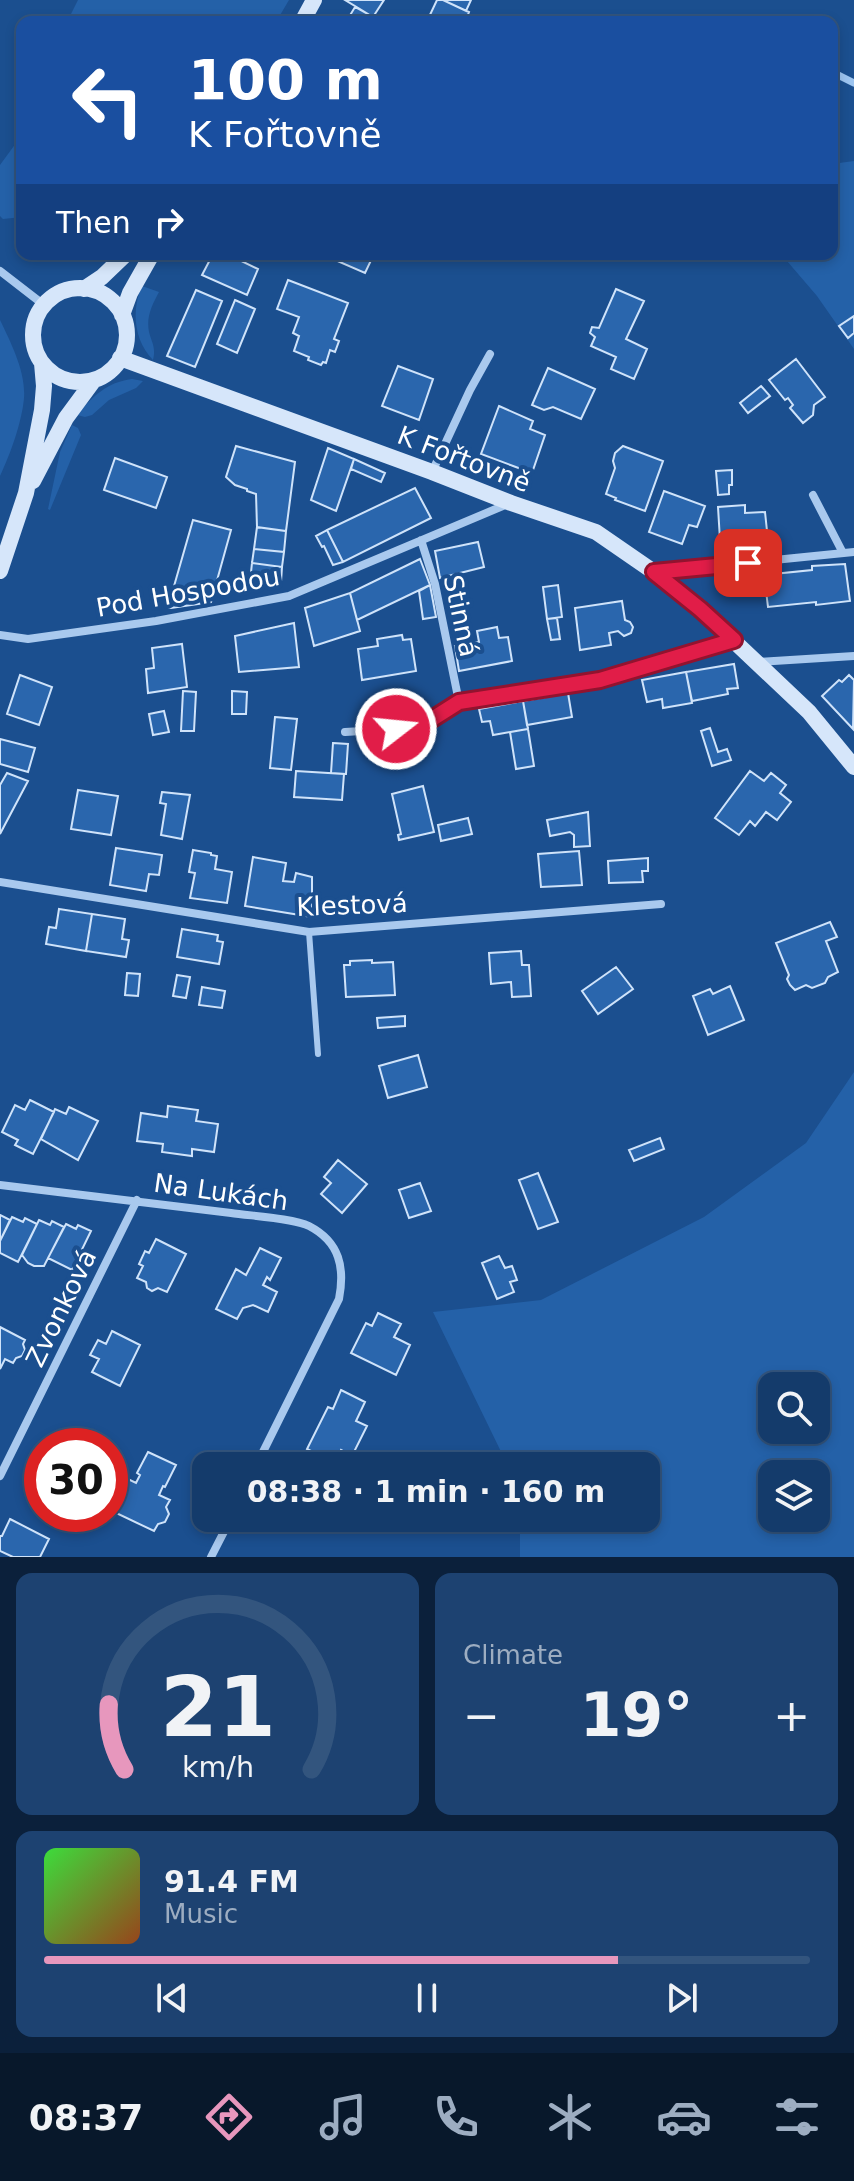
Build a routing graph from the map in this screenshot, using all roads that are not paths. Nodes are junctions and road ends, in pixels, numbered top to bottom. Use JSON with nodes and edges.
{"nodes":[{"id":1,"x":120,"y":260,"type":"edge"},
{"id":2,"x":149,"y":260,"type":"edge"},
{"id":3,"x":0,"y":271,"type":"edge"},
{"id":4,"x":84,"y":289,"type":"junction"},
{"id":5,"x":44,"y":305,"type":"junction"},
{"id":6,"x":122,"y":315,"type":"junction"},
{"id":7,"x":490,"y":354,"type":"dead end"},
{"id":8,"x":120,"y":358,"type":"junction"},
{"id":9,"x":42,"y":363,"type":"junction"},
{"id":10,"x":94,"y":380,"type":"junction"},
{"id":11,"x":432,"y":472,"type":"junction"},
{"id":12,"x":26,"y":493,"type":"junction"},
{"id":13,"x":813,"y":495,"type":"dead end"},
{"id":14,"x":511,"y":503,"type":"junction"},
{"id":15,"x":421,"y":540,"type":"junction"},
{"id":16,"x":854,"y":552,"type":"edge"},
{"id":17,"x":843,"y":553,"type":"junction"},
{"id":18,"x":0,"y":571,"type":"edge"},
{"id":19,"x":654,"y":572,"type":"junction"},
{"id":20,"x":0,"y":635,"type":"edge"},
{"id":21,"x":734,"y":640,"type":"junction"},
{"id":22,"x":854,"y":656,"type":"edge"},
{"id":23,"x":757,"y":662,"type":"junction"},
{"id":24,"x":459,"y":702,"type":"junction"},
{"id":25,"x":345,"y":732,"type":"dead end"},
{"id":26,"x":854,"y":767,"type":"edge"},
{"id":27,"x":0,"y":882,"type":"edge"},
{"id":28,"x":661,"y":904,"type":"dead end"},
{"id":29,"x":309,"y":932,"type":"junction"},
{"id":30,"x":318,"y":1054,"type":"dead end"},
{"id":31,"x":0,"y":1185,"type":"edge"},
{"id":32,"x":137,"y":1200,"type":"junction"},
{"id":33,"x":263,"y":1452,"type":"edge"},
{"id":34,"x":0,"y":1476,"type":"edge"},
{"id":35,"x":224,"y":1532,"type":"edge"},
{"id":36,"x":211,"y":1557,"type":"edge"}],
"edges":[{"from":1,"to":4,"type":"street"},
{"from":2,"to":6,"type":"street"},
{"from":3,"to":5,"type":"street"},
{"from":4,"to":5,"type":"street"},
{"from":4,"to":6,"type":"street"},
{"from":5,"to":9,"type":"street"},
{"from":6,"to":8,"type":"street"},
{"from":7,"to":11,"type":"street"},
{"from":8,"to":10,"type":"street"},
{"from":8,"to":11,"type":"street","name":"K Fořtovně"},
{"from":9,"to":10,"type":"street"},
{"from":9,"to":12,"type":"street"},
{"from":10,"to":12,"type":"street"},
{"from":11,"to":14,"type":"street","name":"K Fořtovně"},
{"from":12,"to":18,"type":"street"},
{"from":13,"to":17,"type":"street"},
{"from":14,"to":15,"type":"street","name":"Pod Hospodou"},
{"from":14,"to":19,"type":"street","name":"K Fořtovně"},
{"from":15,"to":20,"type":"street","name":"Pod Hospodou"},
{"from":15,"to":24,"type":"street","name":"Stinná"},
{"from":16,"to":17,"type":"street"},
{"from":17,"to":19,"type":"street"},
{"from":19,"to":21,"type":"street","name":"K Fořtovně"},
{"from":21,"to":23,"type":"street","name":"K Fořtovně"},
{"from":21,"to":24,"type":"street"},
{"from":22,"to":23,"type":"street"},
{"from":23,"to":26,"type":"street","name":"K Fořtovně"},
{"from":24,"to":25,"type":"street"},
{"from":27,"to":29,"type":"street","name":"Klestová"},
{"from":28,"to":29,"type":"street","name":"Klestová"},
{"from":29,"to":30,"type":"lane"},
{"from":31,"to":32,"type":"street","name":"Na Lukách"},
{"from":32,"to":33,"type":"street","name":"Na Lukách"},
{"from":32,"to":34,"type":"street","name":"Zvonková"},
{"from":35,"to":36,"type":"street"}]}
